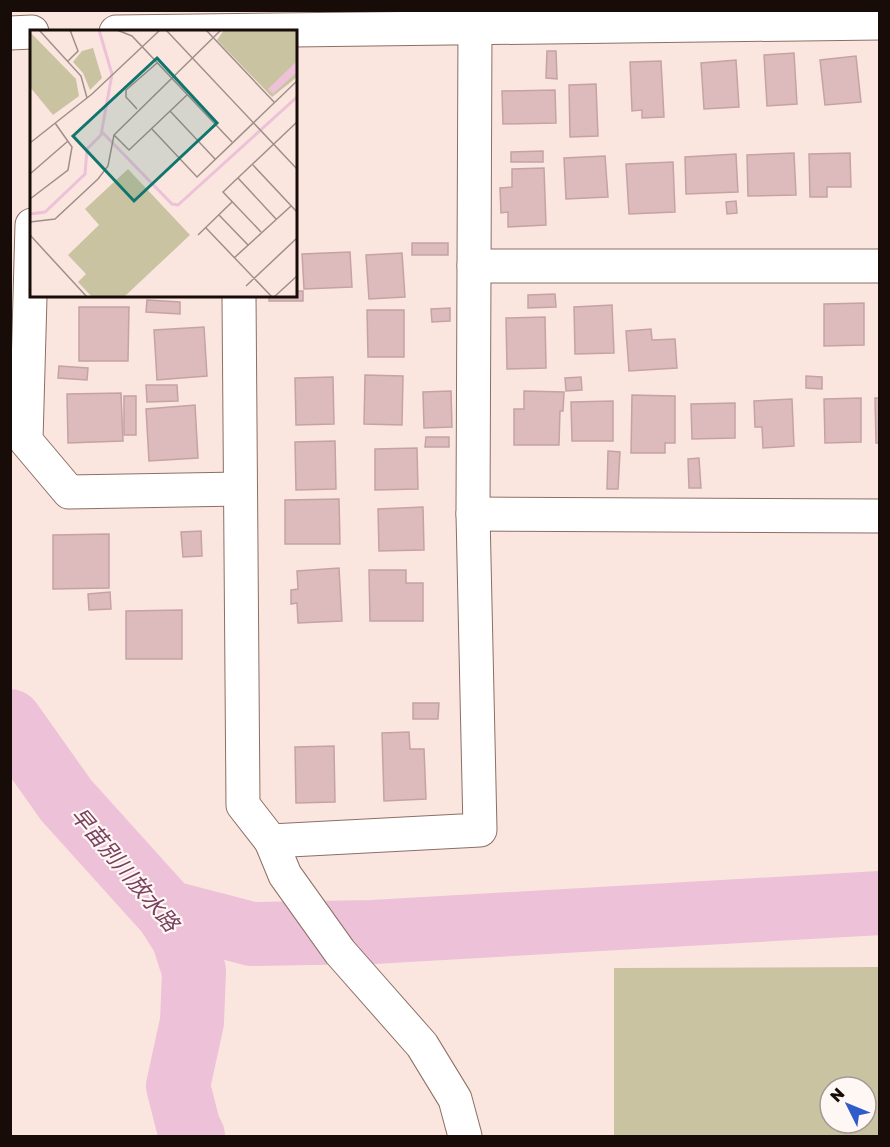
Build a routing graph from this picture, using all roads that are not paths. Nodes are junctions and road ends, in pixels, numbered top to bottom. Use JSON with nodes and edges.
{"nodes":[{"id":1,"x":879,"y":23,"type":"edge"},
{"id":2,"x":237,"y":24,"type":"edge"},
{"id":3,"x":475,"y":28,"type":"junction"},
{"id":4,"x":146,"y":30,"type":"edge"},
{"id":5,"x":30,"y":32,"type":"edge"},
{"id":6,"x":10,"y":33,"type":"edge"},
{"id":7,"x":474,"y":266,"type":"junction"},
{"id":8,"x":879,"y":266,"type":"edge"},
{"id":9,"x":30,"y":297,"type":"edge"},
{"id":10,"x":239,"y":297,"type":"edge"},
{"id":11,"x":240,"y":489,"type":"junction"},
{"id":12,"x":473,"y":514,"type":"junction"},
{"id":13,"x":879,"y":516,"type":"edge"},
{"id":14,"x":271,"y":841,"type":"junction"},
{"id":15,"x":465,"y":1137,"type":"edge"}],
"edges":[{"from":1,"to":3,"type":"street"},
{"from":2,"to":3,"type":"street"},
{"from":2,"to":4,"type":"street"},
{"from":3,"to":7,"type":"street"},
{"from":5,"to":6,"type":"street"},
{"from":7,"to":8,"type":"street"},
{"from":7,"to":12,"type":"street"},
{"from":9,"to":11,"type":"street"},
{"from":10,"to":11,"type":"street"},
{"from":11,"to":14,"type":"street"},
{"from":12,"to":13,"type":"street"},
{"from":12,"to":14,"type":"street"},
{"from":14,"to":15,"type":"street"}]}
